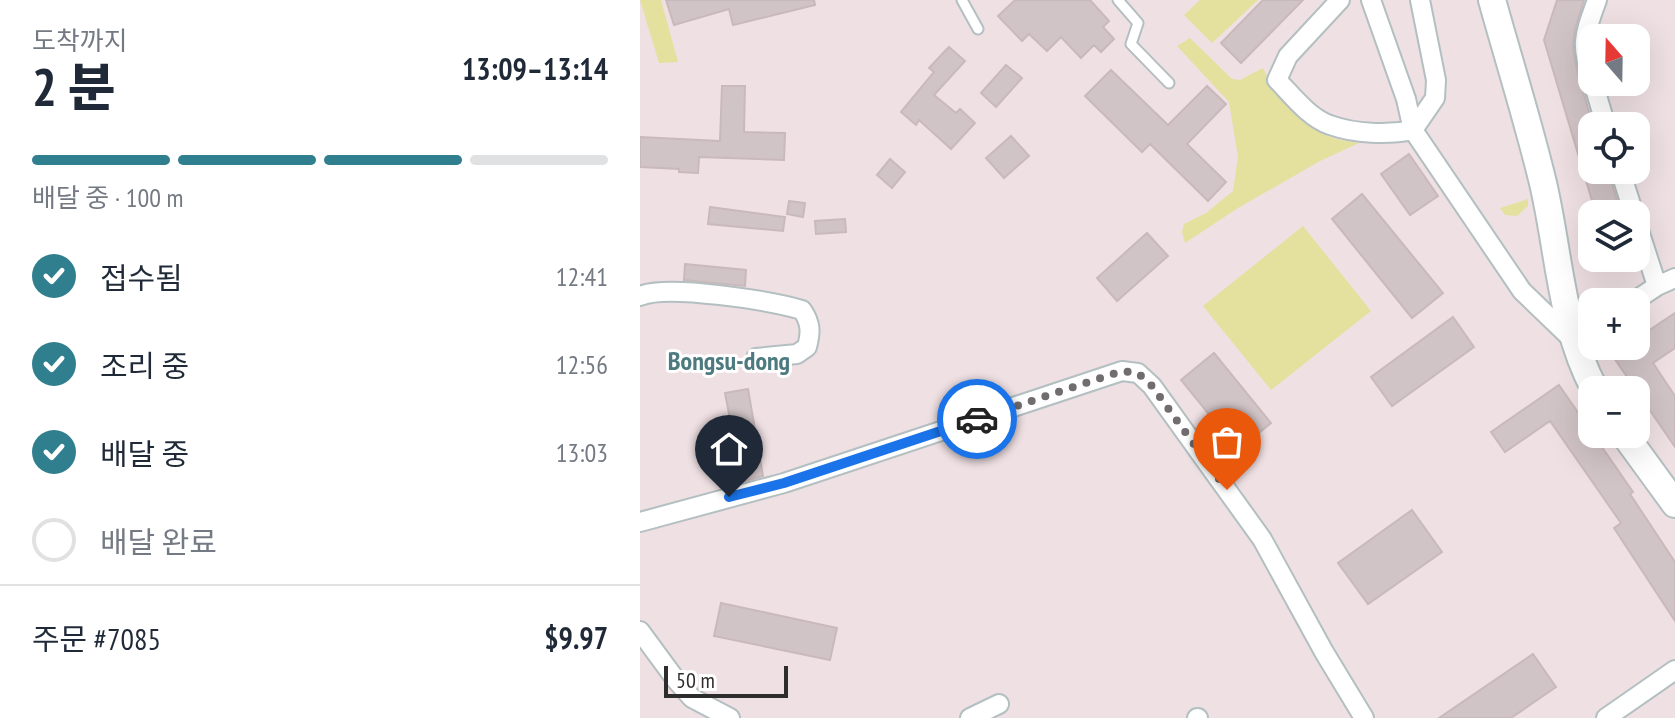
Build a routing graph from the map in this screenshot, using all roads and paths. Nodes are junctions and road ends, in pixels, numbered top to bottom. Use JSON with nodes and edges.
{"nodes":[{"id":1,"x":962,"y":0,"type":"edge"},
{"id":2,"x":1118,"y":0,"type":"edge"},
{"id":3,"x":1340,"y":0,"type":"edge"},
{"id":4,"x":1371,"y":0,"type":"edge"},
{"id":5,"x":1420,"y":0,"type":"edge"},
{"id":6,"x":1492,"y":0,"type":"edge"},
{"id":7,"x":1597,"y":0,"type":"edge"},
{"id":8,"x":1589,"y":24,"type":"edge"},
{"id":9,"x":978,"y":29,"type":"dead end"},
{"id":10,"x":1169,"y":83,"type":"dead end"},
{"id":11,"x":1413,"y":130,"type":"junction"},
{"id":12,"x":1650,"y":264,"type":"edge"},
{"id":13,"x":1675,"y":278,"type":"edge"},
{"id":14,"x":1657,"y":286,"type":"junction"},
{"id":15,"x":1650,"y":291,"type":"edge"},
{"id":16,"x":640,"y":296,"type":"edge"},
{"id":17,"x":1578,"y":314,"type":"edge"},
{"id":18,"x":1578,"y":333,"type":"edge"},
{"id":19,"x":756,"y":358,"type":"dead end"},
{"id":20,"x":1634,"y":448,"type":"edge"},
{"id":21,"x":1675,"y":504,"type":"edge"},
{"id":22,"x":640,"y":522,"type":"edge"},
{"id":23,"x":640,"y":631,"type":"edge"},
{"id":24,"x":1675,"y":670,"type":"edge"},
{"id":25,"x":999,"y":704,"type":"dead end"},
{"id":26,"x":730,"y":718,"type":"edge"},
{"id":27,"x":970,"y":718,"type":"edge"},
{"id":28,"x":1364,"y":718,"type":"edge"},
{"id":29,"x":1606,"y":718,"type":"edge"}],
"edges":[{"from":1,"to":9,"type":"lane"},
{"from":2,"to":10,"type":"lane"},
{"from":3,"to":11,"type":"street"},
{"from":4,"to":11,"type":"street"},
{"from":5,"to":11,"type":"street"},
{"from":6,"to":17,"type":"main road"},
{"from":7,"to":8,"type":"street"},
{"from":11,"to":18,"type":"street"},
{"from":12,"to":14,"type":"street"},
{"from":13,"to":14,"type":"street"},
{"from":14,"to":15,"type":"street"},
{"from":16,"to":19,"type":"street"},
{"from":20,"to":21,"type":"main road"},
{"from":22,"to":28,"type":"street"},
{"from":23,"to":26,"type":"street"},
{"from":24,"to":29,"type":"street"},
{"from":25,"to":27,"type":"street"}]}
